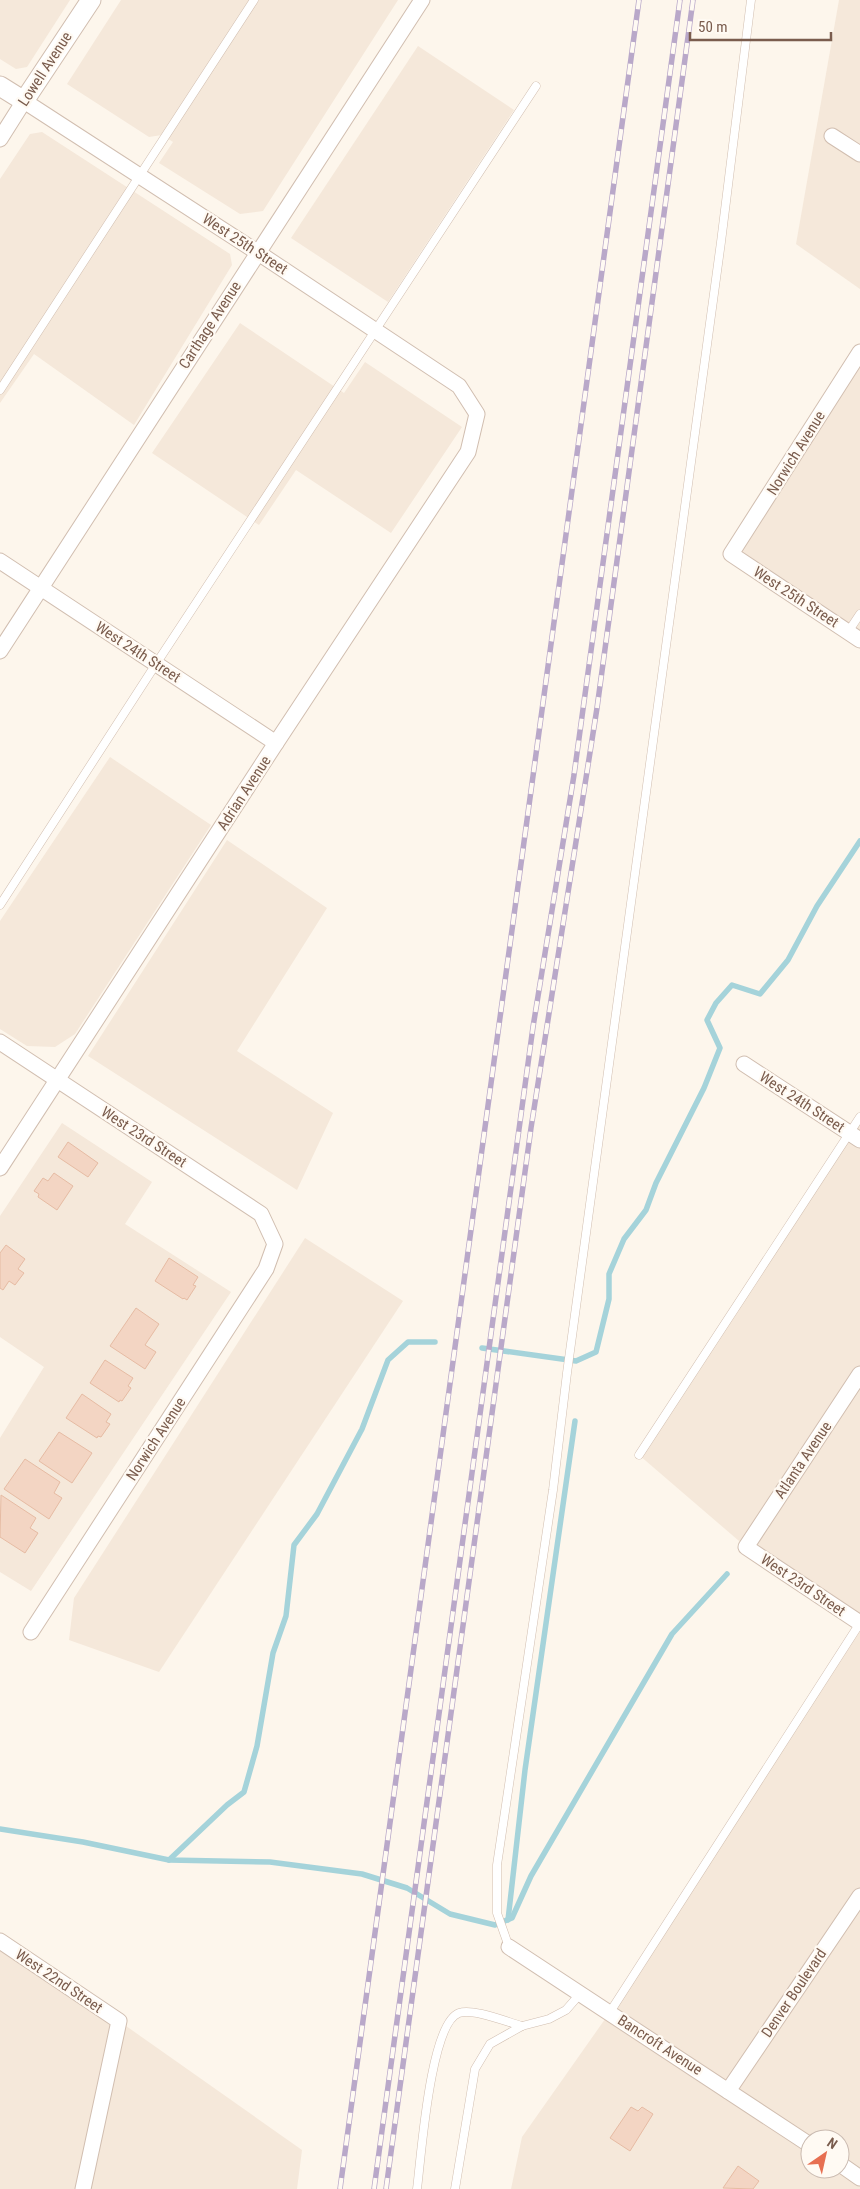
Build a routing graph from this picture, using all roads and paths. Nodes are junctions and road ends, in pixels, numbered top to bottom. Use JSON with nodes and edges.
{"nodes":[{"id":1,"x":91,"y":0,"type":"edge"},
{"id":2,"x":254,"y":0,"type":"edge"},
{"id":3,"x":422,"y":0,"type":"edge"},
{"id":4,"x":751,"y":0,"type":"edge"},
{"id":5,"x":0,"y":86,"type":"edge"},
{"id":6,"x":536,"y":86,"type":"dead end"},
{"id":7,"x":24,"y":102,"type":"junction"},
{"id":8,"x":832,"y":136,"type":"dead end"},
{"id":9,"x":0,"y":139,"type":"edge"},
{"id":10,"x":860,"y":154,"type":"edge"},
{"id":11,"x":138,"y":175,"type":"junction"},
{"id":12,"x":257,"y":252,"type":"junction"},
{"id":13,"x":375,"y":330,"type":"junction"},
{"id":14,"x":860,"y":352,"type":"edge"},
{"id":15,"x":0,"y":390,"type":"edge"},
{"id":16,"x":477,"y":414,"type":"joint"},
{"id":17,"x":731,"y":554,"type":"joint"},
{"id":18,"x":0,"y":561,"type":"edge"},
{"id":19,"x":40,"y":588,"type":"junction"},
{"id":20,"x":860,"y":614,"type":"edge"},
{"id":21,"x":854,"y":636,"type":"edge"},
{"id":22,"x":0,"y":651,"type":"edge"},
{"id":23,"x":156,"y":664,"type":"junction"},
{"id":24,"x":276,"y":743,"type":"junction"},
{"id":25,"x":0,"y":905,"type":"edge"},
{"id":26,"x":0,"y":1042,"type":"edge"},
{"id":27,"x":744,"y":1064,"type":"dead end"},
{"id":28,"x":58,"y":1080,"type":"junction"},
{"id":29,"x":860,"y":1117,"type":"edge"},
{"id":30,"x":855,"y":1136,"type":"edge"},
{"id":31,"x":0,"y":1168,"type":"edge"},
{"id":32,"x":275,"y":1244,"type":"joint"},
{"id":33,"x":860,"y":1374,"type":"edge"},
{"id":34,"x":639,"y":1455,"type":"dead end"},
{"id":35,"x":746,"y":1546,"type":"joint"},
{"id":36,"x":860,"y":1623,"type":"edge"},
{"id":37,"x":31,"y":1632,"type":"dead end"},
{"id":38,"x":860,"y":1896,"type":"edge"},
{"id":39,"x":0,"y":1941,"type":"edge"},
{"id":40,"x":510,"y":1947,"type":"joint"},
{"id":41,"x":580,"y":1994,"type":"junction"},
{"id":42,"x":610,"y":2012,"type":"junction"},
{"id":43,"x":522,"y":2026,"type":"junction"},
{"id":44,"x":728,"y":2091,"type":"junction"},
{"id":45,"x":800,"y":2138,"type":"edge"},
{"id":46,"x":83,"y":2189,"type":"edge"},
{"id":47,"x":417,"y":2189,"type":"edge"},
{"id":48,"x":455,"y":2189,"type":"edge"}],
"edges":[{"from":1,"to":7,"type":"street","name":"Lowell Avenue"},
{"from":2,"to":11,"type":"lane"},
{"from":3,"to":12,"type":"street","name":"Carthage Avenue"},
{"from":4,"to":40,"type":"lane"},
{"from":5,"to":7,"type":"street","name":"West 25th Street"},
{"from":6,"to":13,"type":"lane"},
{"from":7,"to":9,"type":"street","name":"Lowell Avenue"},
{"from":7,"to":11,"type":"street","name":"West 25th Street"},
{"from":8,"to":10,"type":"street"},
{"from":11,"to":12,"type":"street","name":"West 25th Street"},
{"from":11,"to":15,"type":"lane"},
{"from":12,"to":13,"type":"street","name":"West 25th Street"},
{"from":12,"to":19,"type":"street","name":"Carthage Avenue"},
{"from":13,"to":16,"type":"street","name":"West 25th Street"},
{"from":13,"to":23,"type":"lane"},
{"from":14,"to":17,"type":"street","name":"Norwich Avenue"},
{"from":16,"to":24,"type":"street","name":"Adrian Avenue"},
{"from":17,"to":21,"type":"street","name":"West 25th Street"},
{"from":18,"to":19,"type":"street","name":"West 24th Street"},
{"from":19,"to":22,"type":"street","name":"Carthage Avenue"},
{"from":19,"to":23,"type":"street","name":"West 24th Street"},
{"from":20,"to":21,"type":"lane"},
{"from":23,"to":24,"type":"street","name":"West 24th Street"},
{"from":23,"to":25,"type":"lane"},
{"from":24,"to":28,"type":"street","name":"Adrian Avenue"},
{"from":26,"to":28,"type":"street","name":"West 23rd Street"},
{"from":27,"to":30,"type":"street","name":"West 24th Street"},
{"from":28,"to":31,"type":"street","name":"Adrian Avenue"},
{"from":28,"to":32,"type":"street","name":"West 23rd Street"},
{"from":29,"to":30,"type":"lane"},
{"from":30,"to":34,"type":"lane"},
{"from":32,"to":37,"type":"street","name":"Norwich Avenue"},
{"from":33,"to":35,"type":"street","name":"Atlanta Avenue"},
{"from":35,"to":36,"type":"street","name":"West 23rd Street"},
{"from":36,"to":42,"type":"lane"},
{"from":38,"to":44,"type":"street","name":"Denver Boulevard"},
{"from":39,"to":46,"type":"street","name":"West 22nd Street"},
{"from":40,"to":41,"type":"street","name":"Bancroft Avenue"},
{"from":41,"to":42,"type":"street","name":"Bancroft Avenue"},
{"from":41,"to":43,"type":"lane"},
{"from":42,"to":44,"type":"street","name":"Bancroft Avenue"},
{"from":43,"to":47,"type":"lane"},
{"from":43,"to":48,"type":"lane"},
{"from":44,"to":45,"type":"street","name":"Bancroft Avenue"}]}
